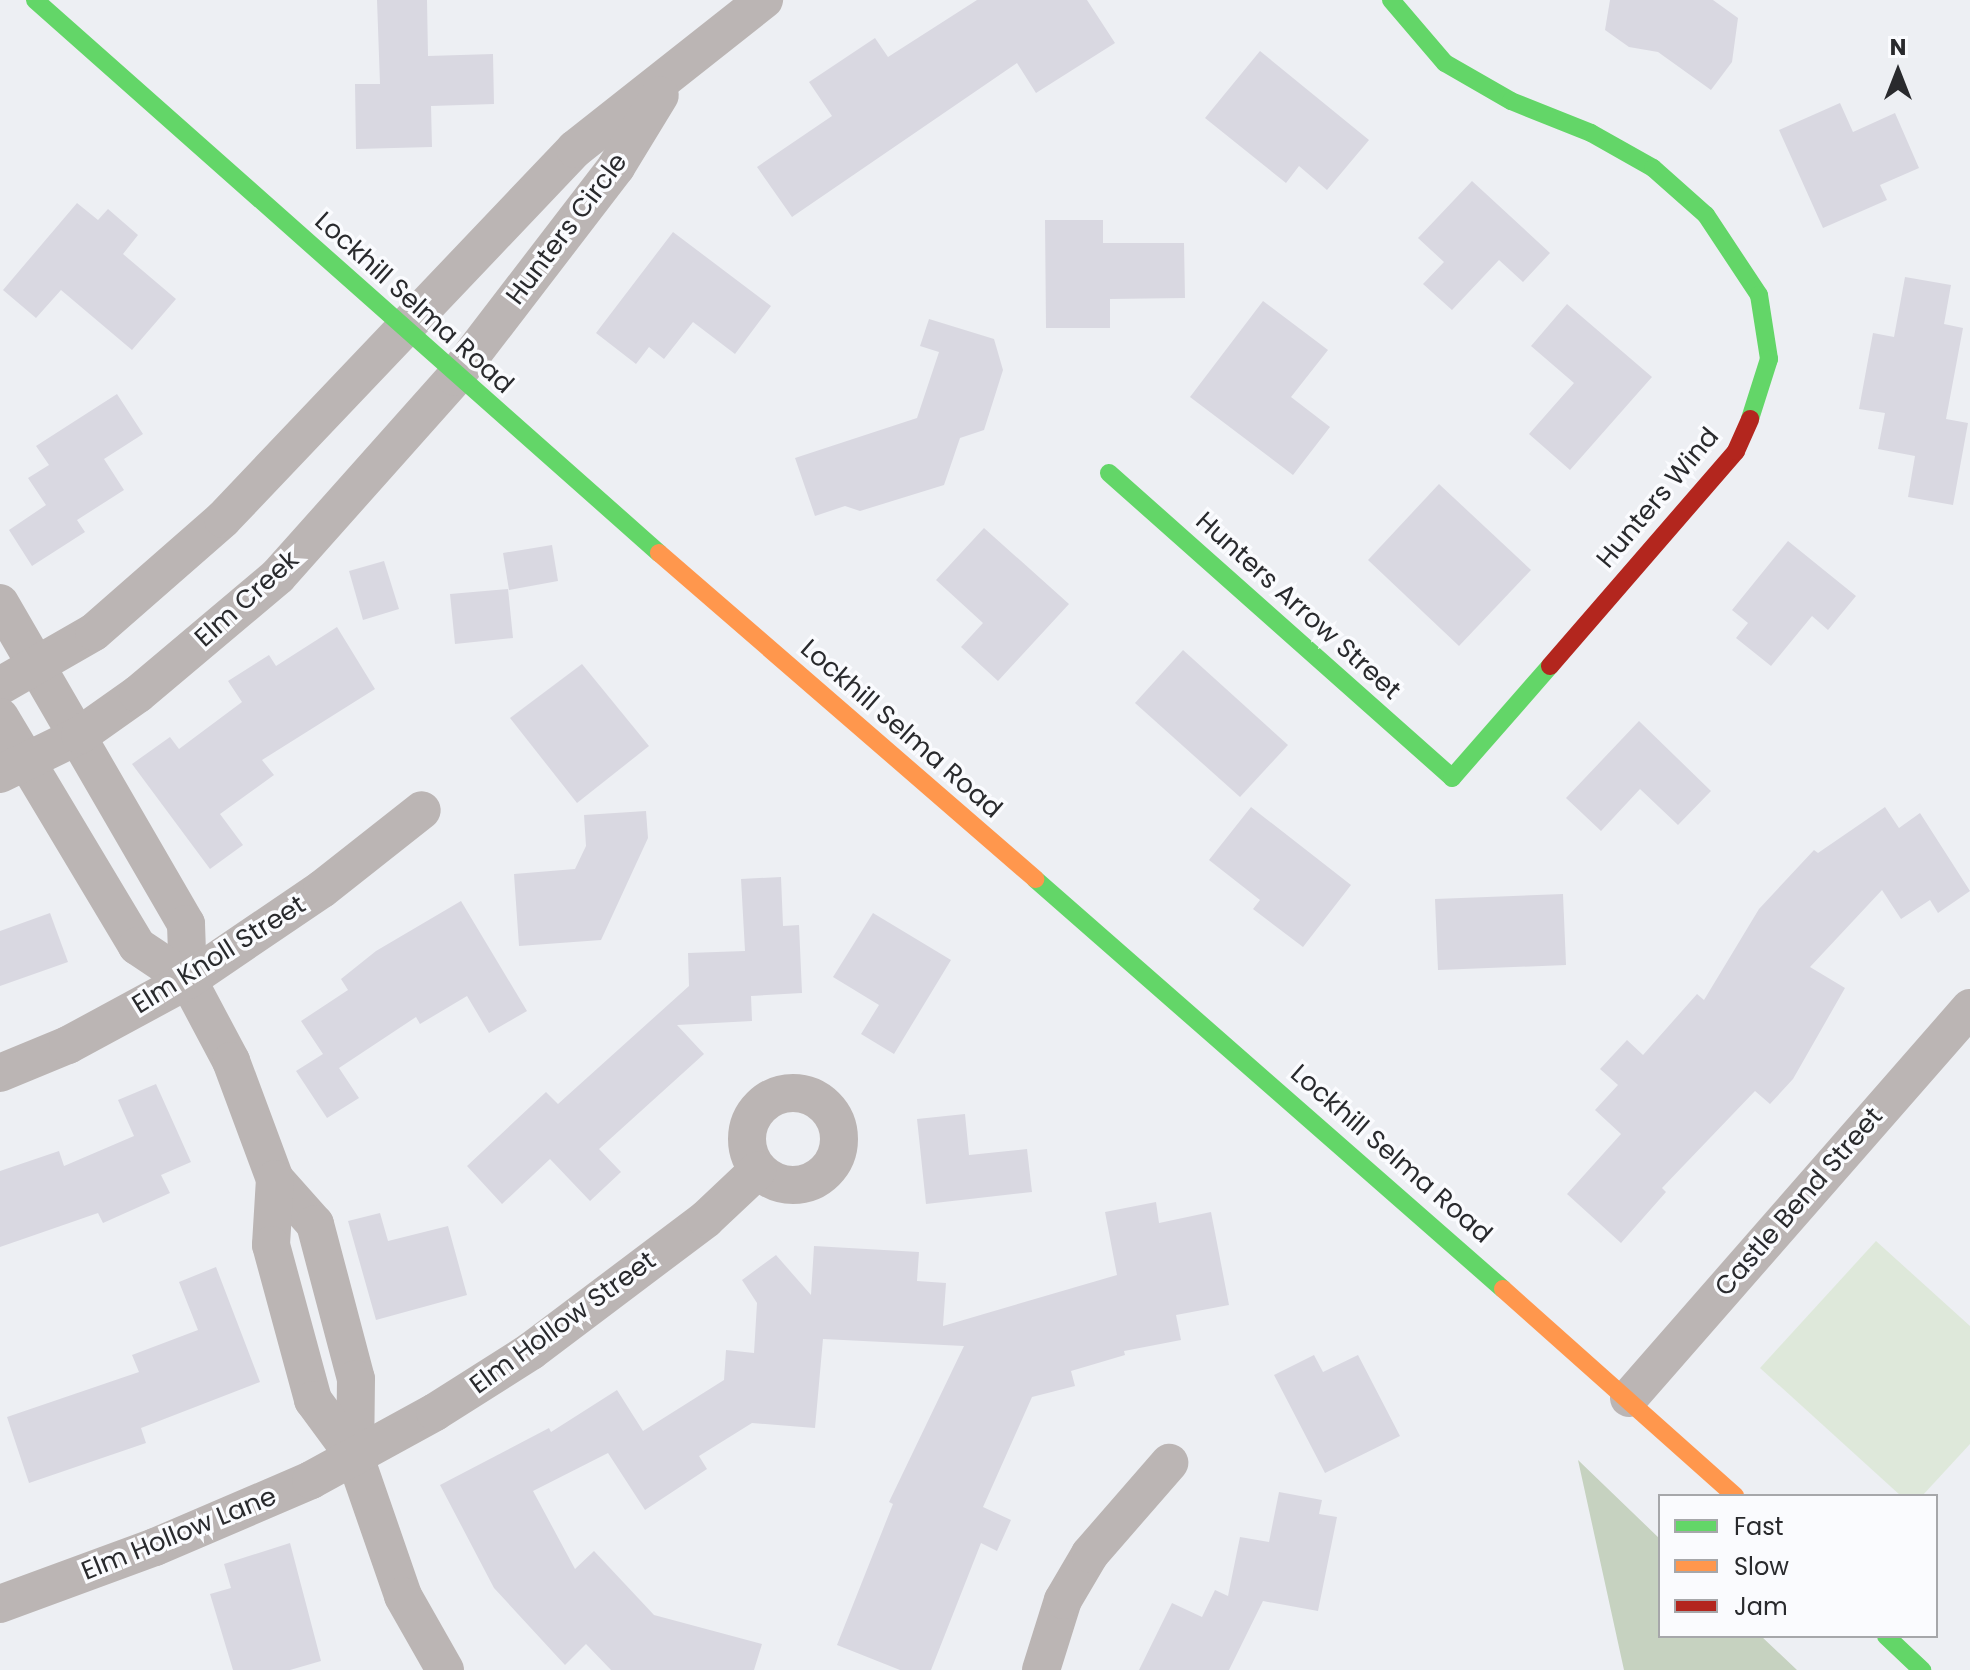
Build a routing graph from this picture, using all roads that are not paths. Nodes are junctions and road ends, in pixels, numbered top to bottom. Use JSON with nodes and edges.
{"nodes":[{"id":1,"x":35,"y":0,"type":"edge"},
{"id":2,"x":764,"y":0,"type":"edge"},
{"id":3,"x":1391,"y":0,"type":"edge"},
{"id":4,"x":672,"y":76,"type":"junction"},
{"id":5,"x":402,"y":328,"type":"junction"},
{"id":6,"x":455,"y":377,"type":"junction"},
{"id":7,"x":1109,"y":473,"type":"dead end"},
{"id":8,"x":0,"y":603,"type":"edge"},
{"id":9,"x":39,"y":665,"type":"junction"},
{"id":10,"x":0,"y":686,"type":"edge"},
{"id":11,"x":0,"y":717,"type":"edge"},
{"id":12,"x":80,"y":735,"type":"junction"},
{"id":13,"x":14,"y":767,"type":"edge"},
{"id":14,"x":1452,"y":778,"type":"joint"},
{"id":15,"x":422,"y":810,"type":"dead end"},
{"id":16,"x":188,"y":980,"type":"junction"},
{"id":17,"x":1970,"y":1008,"type":"edge"},
{"id":18,"x":0,"y":1073,"type":"edge"},
{"id":19,"x":758,"y":1170,"type":"dead end"},
{"id":20,"x":1629,"y":1398,"type":"junction"},
{"id":21,"x":355,"y":1457,"type":"junction"},
{"id":22,"x":1169,"y":1463,"type":"dead end"},
{"id":23,"x":1733,"y":1494,"type":"edge"},
{"id":24,"x":0,"y":1604,"type":"edge"},
{"id":25,"x":1888,"y":1638,"type":"edge"},
{"id":26,"x":445,"y":1670,"type":"edge"},
{"id":27,"x":1041,"y":1670,"type":"edge"},
{"id":28,"x":1922,"y":1670,"type":"edge"}],
"edges":[{"from":1,"to":5,"type":"main road","name":"Lockhill Selma Road"},
{"from":2,"to":4,"type":"street","name":"Hunters Circle"},
{"from":3,"to":14,"type":"main road","name":"Hunters Wind"},
{"from":4,"to":5,"type":"street","name":"Hunters Circle"},
{"from":4,"to":6,"type":"street","name":"Hunters Circle"},
{"from":5,"to":6,"type":"main road","name":"Lockhill Selma Road"},
{"from":5,"to":9,"type":"street"},
{"from":6,"to":12,"type":"street","name":"Elm Creek"},
{"from":6,"to":20,"type":"main road","name":"Lockhill Selma Road"},
{"from":7,"to":14,"type":"main road","name":"Hunters Arrow Street"},
{"from":8,"to":9,"type":"street"},
{"from":9,"to":10,"type":"street"},
{"from":9,"to":12,"type":"street"},
{"from":11,"to":13,"type":"street"},
{"from":12,"to":13,"type":"street","name":"Elm Creek"},
{"from":12,"to":16,"type":"street"},
{"from":13,"to":16,"type":"street"},
{"from":15,"to":16,"type":"street","name":"Elm Knoll Street"},
{"from":16,"to":18,"type":"street","name":"Elm Knoll Street"},
{"from":16,"to":21,"type":"street"},
{"from":17,"to":20,"type":"street","name":"Castle Bend Street"},
{"from":19,"to":21,"type":"street","name":"Elm Hollow Street"},
{"from":20,"to":23,"type":"main road","name":"Lockhill Selma Road"},
{"from":21,"to":24,"type":"street","name":"Elm Hollow Lane"},
{"from":21,"to":26,"type":"street"},
{"from":22,"to":27,"type":"street"},
{"from":25,"to":28,"type":"main road"}]}
